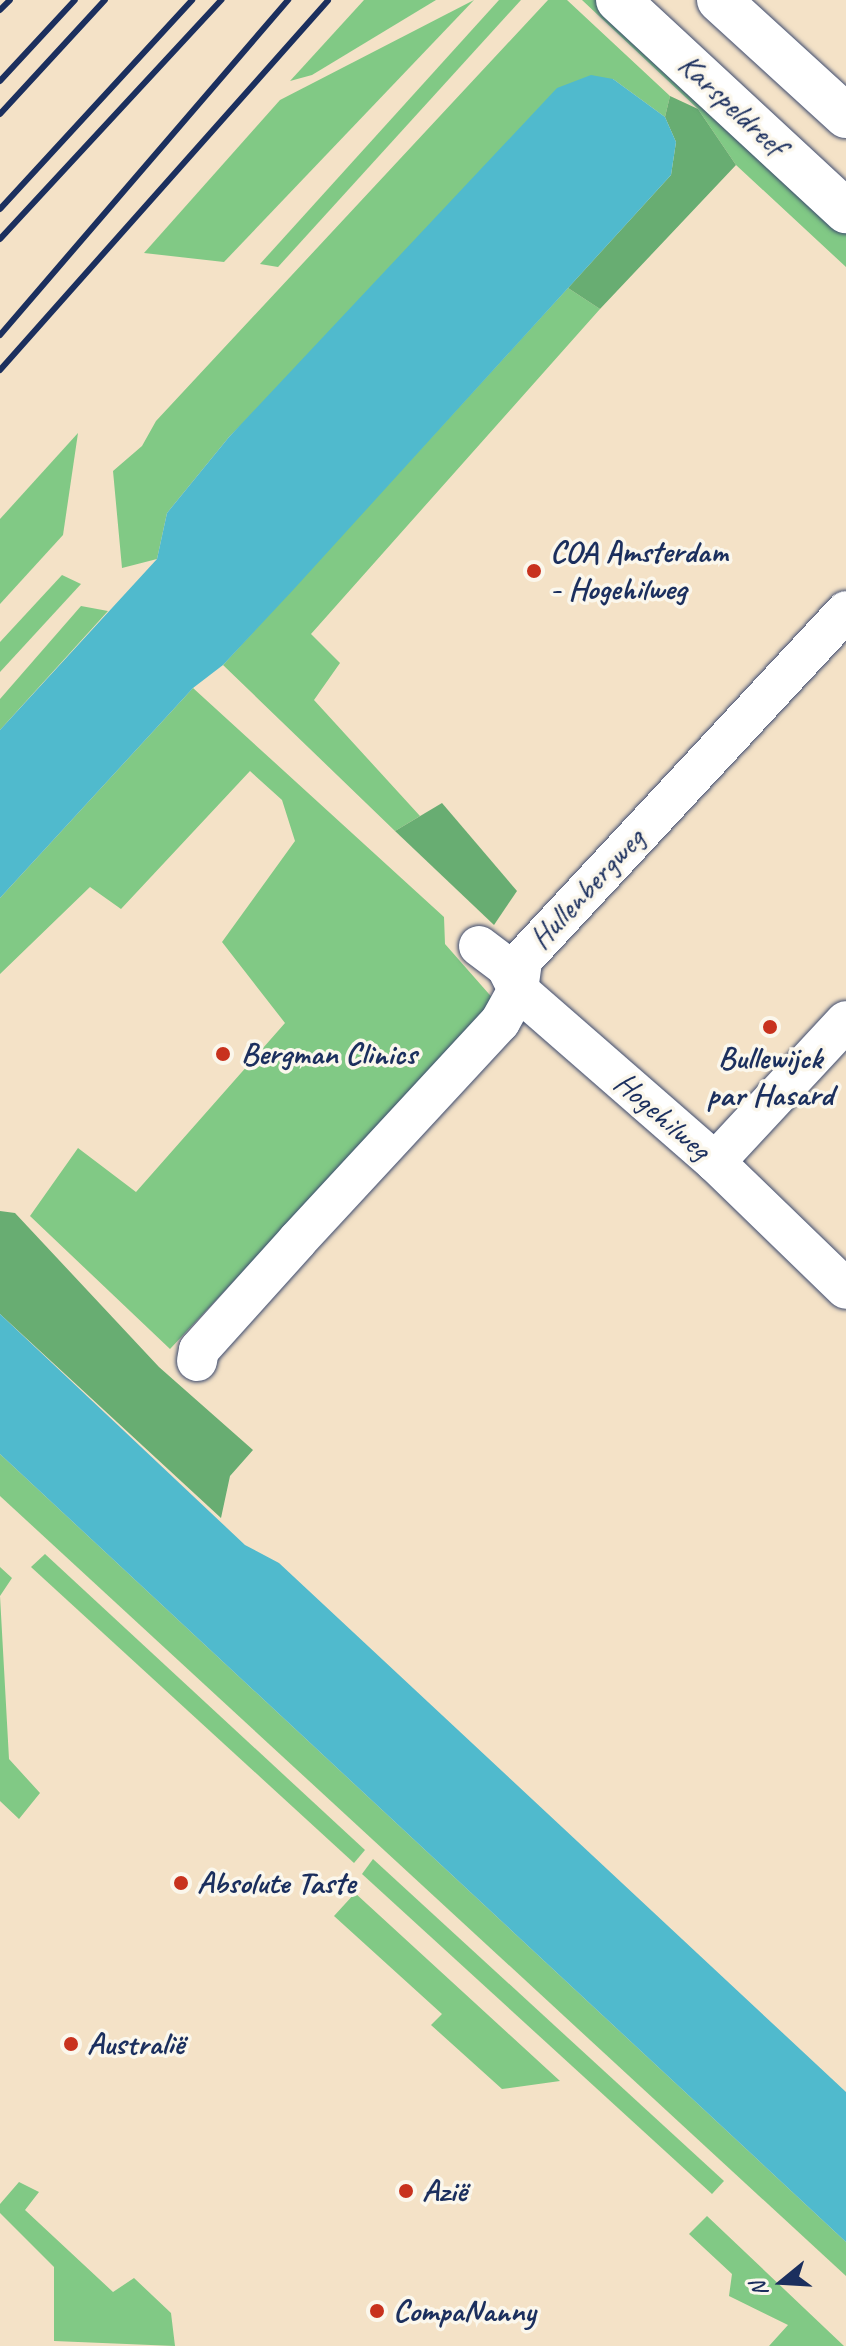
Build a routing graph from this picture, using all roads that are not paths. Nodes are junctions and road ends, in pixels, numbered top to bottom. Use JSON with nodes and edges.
{"nodes":[{"id":1,"x":618,"y":0,"type":"edge"},
{"id":2,"x":719,"y":0,"type":"edge"},
{"id":3,"x":846,"y":116,"type":"edge"},
{"id":4,"x":846,"y":211,"type":"edge"},
{"id":5,"x":846,"y":611,"type":"edge"},
{"id":6,"x":479,"y":946,"type":"dead end"},
{"id":7,"x":518,"y":990,"type":"junction"},
{"id":8,"x":846,"y":1021,"type":"edge"},
{"id":9,"x":715,"y":1162,"type":"junction"},
{"id":10,"x":846,"y":1289,"type":"edge"},
{"id":11,"x":197,"y":1361,"type":"dead end"}],
"edges":[{"from":1,"to":4,"type":"main road","name":"Karspeldreef"},
{"from":2,"to":3,"type":"main road"},
{"from":5,"to":7,"type":"street","name":"Hullenbergweg"},
{"from":6,"to":7,"type":"street","name":"Hogehilweg"},
{"from":7,"to":9,"type":"street","name":"Hogehilweg"},
{"from":7,"to":11,"type":"street","name":"Hullenbergweg"},
{"from":8,"to":9,"type":"street"},
{"from":9,"to":10,"type":"street","name":"Hogehilweg"}]}
